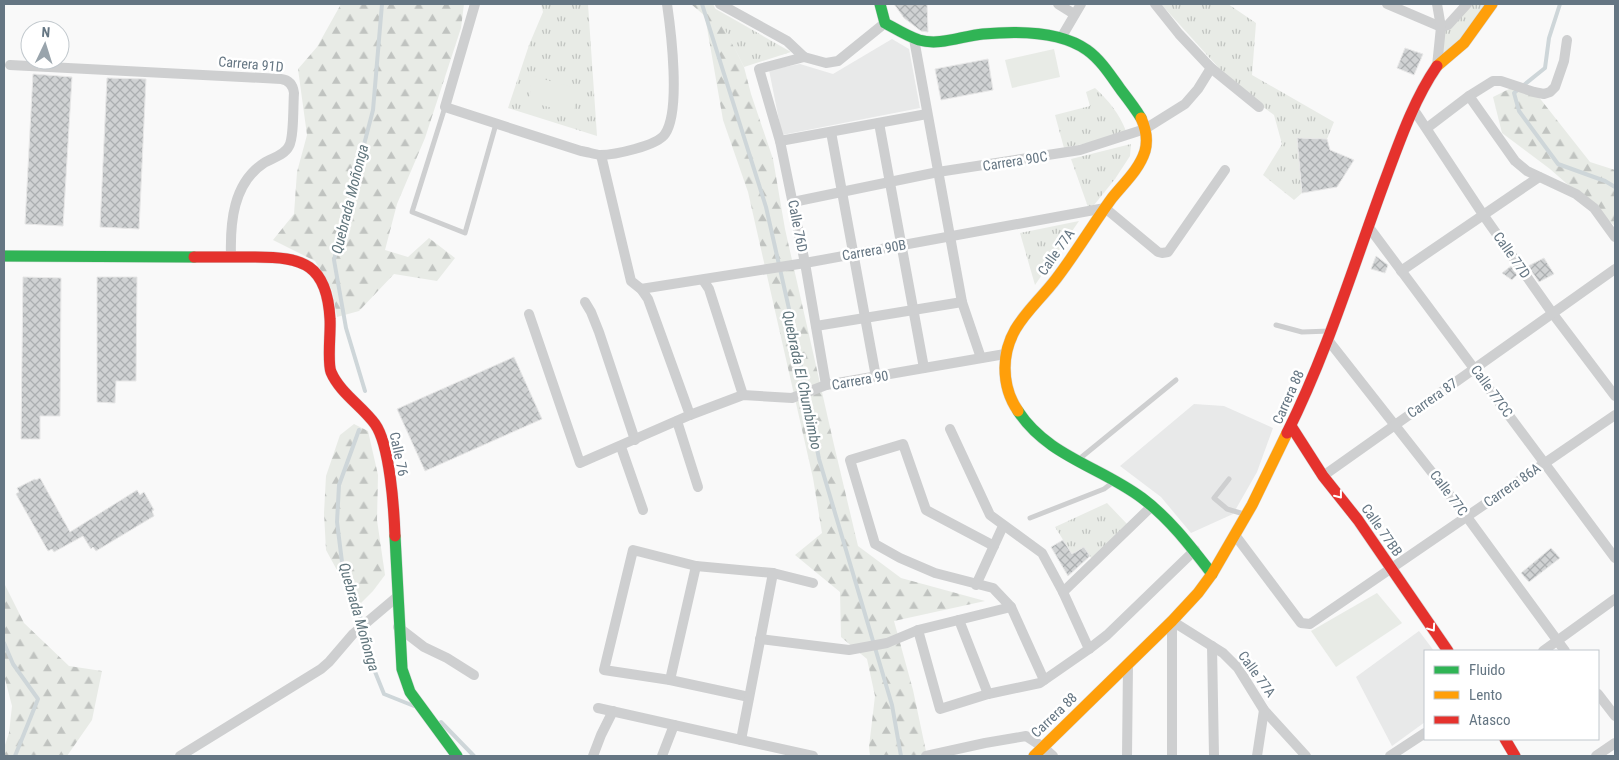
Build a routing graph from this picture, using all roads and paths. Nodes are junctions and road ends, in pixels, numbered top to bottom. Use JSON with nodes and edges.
{"nodes":[{"id":1,"x":475,"y":4,"type":"edge"},
{"id":2,"x":667,"y":4,"type":"edge"},
{"id":3,"x":720,"y":4,"type":"edge"},
{"id":4,"x":880,"y":4,"type":"edge"},
{"id":5,"x":1058,"y":4,"type":"edge"},
{"id":6,"x":1081,"y":4,"type":"edge"},
{"id":7,"x":1155,"y":4,"type":"edge"},
{"id":8,"x":1387,"y":4,"type":"edge"},
{"id":9,"x":1438,"y":4,"type":"edge"},
{"id":10,"x":1467,"y":4,"type":"edge"},
{"id":11,"x":1492,"y":4,"type":"edge"},
{"id":12,"x":1074,"y":14,"type":"junction"},
{"id":13,"x":885,"y":23,"type":"junction"},
{"id":14,"x":1441,"y":27,"type":"junction"},
{"id":15,"x":1061,"y":38,"type":"junction"},
{"id":16,"x":914,"y":39,"type":"junction"},
{"id":17,"x":1567,"y":40,"type":"dead end"},
{"id":18,"x":804,"y":56,"type":"junction"},
{"id":19,"x":10,"y":65,"type":"dead end"},
{"id":20,"x":1437,"y":66,"type":"junction"},
{"id":21,"x":1211,"y":68,"type":"junction"},
{"id":22,"x":1469,"y":96,"type":"junction"},
{"id":23,"x":1259,"y":106,"type":"dead end"},
{"id":24,"x":445,"y":107,"type":"junction"},
{"id":25,"x":1414,"y":110,"type":"junction"},
{"id":26,"x":927,"y":114,"type":"junction"},
{"id":27,"x":879,"y":123,"type":"junction"},
{"id":28,"x":496,"y":124,"type":"junction"},
{"id":29,"x":1427,"y":128,"type":"junction"},
{"id":30,"x":1145,"y":129,"type":"junction"},
{"id":31,"x":831,"y":132,"type":"junction"},
{"id":32,"x":780,"y":141,"type":"junction"},
{"id":33,"x":601,"y":155,"type":"junction"},
{"id":34,"x":1225,"y":170,"type":"dead end"},
{"id":35,"x":938,"y":172,"type":"junction"},
{"id":36,"x":1539,"y":177,"type":"junction"},
{"id":37,"x":890,"y":182,"type":"junction"},
{"id":38,"x":842,"y":192,"type":"junction"},
{"id":39,"x":793,"y":202,"type":"junction"},
{"id":40,"x":1105,"y":208,"type":"junction"},
{"id":41,"x":1484,"y":216,"type":"junction"},
{"id":42,"x":1368,"y":226,"type":"junction"},
{"id":43,"x":949,"y":236,"type":"junction"},
{"id":44,"x":1615,"y":237,"type":"edge"},
{"id":45,"x":901,"y":245,"type":"junction"},
{"id":46,"x":854,"y":254,"type":"junction"},
{"id":47,"x":4,"y":256,"type":"edge"},
{"id":48,"x":231,"y":256,"type":"junction"},
{"id":49,"x":805,"y":263,"type":"junction"},
{"id":50,"x":1615,"y":269,"type":"edge"},
{"id":51,"x":1401,"y":271,"type":"junction"},
{"id":52,"x":704,"y":280,"type":"junction"},
{"id":53,"x":641,"y":289,"type":"junction"},
{"id":54,"x":585,"y":302,"type":"dead end"},
{"id":55,"x":962,"y":302,"type":"junction"},
{"id":56,"x":914,"y":310,"type":"junction"},
{"id":57,"x":529,"y":314,"type":"dead end"},
{"id":58,"x":1553,"y":314,"type":"junction"},
{"id":59,"x":866,"y":318,"type":"junction"},
{"id":60,"x":1276,"y":325,"type":"dead end"},
{"id":61,"x":816,"y":326,"type":"junction"},
{"id":62,"x":1330,"y":335,"type":"junction"},
{"id":63,"x":1005,"y":354,"type":"junction"},
{"id":64,"x":981,"y":358,"type":"junction"},
{"id":65,"x":1475,"y":367,"type":"junction"},
{"id":66,"x":924,"y":368,"type":"junction"},
{"id":67,"x":876,"y":377,"type":"junction"},
{"id":68,"x":1176,"y":380,"type":"dead end"},
{"id":69,"x":826,"y":385,"type":"junction"},
{"id":70,"x":743,"y":395,"type":"junction"},
{"id":71,"x":1615,"y":396,"type":"edge"},
{"id":72,"x":1615,"y":414,"type":"edge"},
{"id":73,"x":690,"y":415,"type":"junction"},
{"id":74,"x":677,"y":421,"type":"junction"},
{"id":75,"x":1395,"y":424,"type":"junction"},
{"id":76,"x":1291,"y":426,"type":"junction"},
{"id":77,"x":950,"y":428,"type":"dead end"},
{"id":78,"x":635,"y":440,"type":"junction"},
{"id":79,"x":621,"y":446,"type":"junction"},
{"id":80,"x":1076,"y":462,"type":"junction"},
{"id":81,"x":1545,"y":462,"type":"junction"},
{"id":82,"x":1323,"y":476,"type":"junction"},
{"id":83,"x":1229,"y":479,"type":"dead end"},
{"id":84,"x":1114,"y":482,"type":"junction"},
{"id":85,"x":698,"y":487,"type":"dead end"},
{"id":86,"x":1152,"y":506,"type":"junction"},
{"id":87,"x":643,"y":510,"type":"dead end"},
{"id":88,"x":1246,"y":515,"type":"junction"},
{"id":89,"x":1467,"y":517,"type":"junction"},
{"id":90,"x":1030,"y":518,"type":"dead end"},
{"id":91,"x":1003,"y":526,"type":"junction"},
{"id":92,"x":1235,"y":535,"type":"junction"},
{"id":93,"x":994,"y":546,"type":"junction"},
{"id":94,"x":1195,"y":550,"type":"junction"},
{"id":95,"x":1615,"y":558,"type":"edge"},
{"id":96,"x":696,"y":566,"type":"junction"},
{"id":97,"x":1391,"y":570,"type":"junction"},
{"id":98,"x":773,"y":574,"type":"junction"},
{"id":99,"x":1212,"y":574,"type":"junction"},
{"id":100,"x":813,"y":583,"type":"dead end"},
{"id":101,"x":976,"y":585,"type":"junction"},
{"id":102,"x":1064,"y":592,"type":"junction"},
{"id":103,"x":398,"y":596,"type":"junction"},
{"id":104,"x":1615,"y":599,"type":"edge"},
{"id":105,"x":1011,"y":607,"type":"junction"},
{"id":106,"x":959,"y":620,"type":"junction"},
{"id":107,"x":1172,"y":621,"type":"junction"},
{"id":108,"x":398,"y":627,"type":"junction"},
{"id":109,"x":918,"y":630,"type":"junction"},
{"id":110,"x":760,"y":639,"type":"junction"},
{"id":111,"x":1557,"y":642,"type":"junction"},
{"id":112,"x":1212,"y":646,"type":"junction"},
{"id":113,"x":1089,"y":650,"type":"junction"},
{"id":114,"x":1447,"y":650,"type":"edge"},
{"id":115,"x":1545,"y":650,"type":"edge"},
{"id":116,"x":1563,"y":650,"type":"edge"},
{"id":117,"x":1128,"y":664,"type":"junction"},
{"id":118,"x":474,"y":675,"type":"dead end"},
{"id":119,"x":670,"y":680,"type":"junction"},
{"id":120,"x":1044,"y":680,"type":"junction"},
{"id":121,"x":988,"y":694,"type":"junction"},
{"id":122,"x":1599,"y":695,"type":"edge"},
{"id":123,"x":749,"y":697,"type":"junction"},
{"id":124,"x":598,"y":708,"type":"dead end"},
{"id":125,"x":1264,"y":710,"type":"junction"},
{"id":126,"x":613,"y":711,"type":"junction"},
{"id":127,"x":1615,"y":716,"type":"edge"},
{"id":128,"x":674,"y":725,"type":"junction"},
{"id":129,"x":1424,"y":734,"type":"edge"},
{"id":130,"x":741,"y":740,"type":"junction"},
{"id":131,"x":1506,"y":740,"type":"edge"},
{"id":132,"x":1293,"y":743,"type":"junction"},
{"id":133,"x":1615,"y":743,"type":"edge"},
{"id":134,"x":1043,"y":747,"type":"junction"},
{"id":135,"x":180,"y":756,"type":"edge"},
{"id":136,"x":457,"y":756,"type":"edge"},
{"id":137,"x":593,"y":756,"type":"edge"},
{"id":138,"x":662,"y":756,"type":"edge"},
{"id":139,"x":813,"y":756,"type":"edge"},
{"id":140,"x":926,"y":756,"type":"edge"},
{"id":141,"x":1034,"y":756,"type":"edge"},
{"id":142,"x":1053,"y":756,"type":"edge"},
{"id":143,"x":1127,"y":756,"type":"edge"},
{"id":144,"x":1172,"y":756,"type":"edge"},
{"id":145,"x":1214,"y":756,"type":"edge"},
{"id":146,"x":1256,"y":756,"type":"edge"},
{"id":147,"x":1292,"y":756,"type":"edge"},
{"id":148,"x":1306,"y":756,"type":"edge"},
{"id":149,"x":1390,"y":756,"type":"edge"},
{"id":150,"x":1515,"y":756,"type":"edge"},
{"id":151,"x":1596,"y":756,"type":"edge"}],
"edges":[{"from":1,"to":24,"type":"street"},
{"from":2,"to":33,"type":"street"},
{"from":3,"to":18,"type":"street"},
{"from":4,"to":13,"type":"street"},
{"from":5,"to":12,"type":"street"},
{"from":6,"to":12,"type":"street"},
{"from":7,"to":21,"type":"street"},
{"from":8,"to":14,"type":"street"},
{"from":9,"to":14,"type":"street"},
{"from":10,"to":14,"type":"street"},
{"from":11,"to":20,"type":"street","name":"Carrera 88"},
{"from":12,"to":15,"type":"street"},
{"from":13,"to":16,"type":"street"},
{"from":13,"to":18,"type":"street"},
{"from":14,"to":20,"type":"street"},
{"from":15,"to":16,"type":"street"},
{"from":15,"to":30,"type":"street"},
{"from":16,"to":26,"type":"street"},
{"from":17,"to":22,"type":"street"},
{"from":18,"to":32,"type":"street","name":"Calle 76D"},
{"from":19,"to":48,"type":"street","name":"Carrera 91D"},
{"from":20,"to":25,"type":"street","name":"Carrera 88"},
{"from":21,"to":23,"type":"street"},
{"from":21,"to":30,"type":"street","name":"Carrera 90C"},
{"from":22,"to":29,"type":"street"},
{"from":22,"to":36,"type":"street"},
{"from":24,"to":28,"type":"street"},
{"from":24,"to":28,"type":"lane"},
{"from":25,"to":29,"type":"street","name":"Calle 77D"},
{"from":25,"to":42,"type":"street","name":"Carrera 88"},
{"from":26,"to":27,"type":"street"},
{"from":26,"to":35,"type":"street"},
{"from":27,"to":31,"type":"street"},
{"from":27,"to":37,"type":"street"},
{"from":28,"to":33,"type":"street"},
{"from":29,"to":41,"type":"street","name":"Calle 77D"},
{"from":30,"to":35,"type":"street","name":"Carrera 90C"},
{"from":30,"to":40,"type":"street","name":"Calle 77A"},
{"from":31,"to":32,"type":"street"},
{"from":31,"to":38,"type":"street"},
{"from":32,"to":39,"type":"street","name":"Calle 76D"},
{"from":33,"to":53,"type":"street"},
{"from":34,"to":40,"type":"street"},
{"from":35,"to":37,"type":"street","name":"Carrera 90C"},
{"from":35,"to":43,"type":"street"},
{"from":36,"to":41,"type":"street"},
{"from":36,"to":44,"type":"street"},
{"from":37,"to":38,"type":"street","name":"Carrera 90C"},
{"from":37,"to":45,"type":"street"},
{"from":38,"to":39,"type":"street","name":"Carrera 90C"},
{"from":38,"to":46,"type":"street"},
{"from":39,"to":49,"type":"street","name":"Calle 76D"},
{"from":40,"to":43,"type":"street","name":"Carrera 90B"},
{"from":40,"to":63,"type":"street","name":"Calle 77A"},
{"from":41,"to":51,"type":"street"},
{"from":41,"to":58,"type":"street","name":"Calle 77D"},
{"from":42,"to":51,"type":"street","name":"Calle 77CC"},
{"from":42,"to":62,"type":"street","name":"Carrera 88"},
{"from":43,"to":45,"type":"street","name":"Carrera 90B"},
{"from":43,"to":55,"type":"street"},
{"from":45,"to":46,"type":"street","name":"Carrera 90B"},
{"from":45,"to":56,"type":"street"},
{"from":46,"to":49,"type":"street","name":"Carrera 90B"},
{"from":46,"to":59,"type":"street"},
{"from":47,"to":48,"type":"street"},
{"from":48,"to":103,"type":"street","name":"Calle 76"},
{"from":49,"to":52,"type":"street","name":"Carrera 90B"},
{"from":49,"to":61,"type":"street","name":"Calle 76D"},
{"from":50,"to":58,"type":"street","name":"Carrera 87"},
{"from":51,"to":65,"type":"street","name":"Calle 77CC"},
{"from":52,"to":53,"type":"street","name":"Carrera 90B"},
{"from":52,"to":70,"type":"street"},
{"from":53,"to":73,"type":"street"},
{"from":54,"to":78,"type":"street"},
{"from":55,"to":56,"type":"street"},
{"from":55,"to":64,"type":"street"},
{"from":56,"to":59,"type":"street"},
{"from":56,"to":66,"type":"street"},
{"from":57,"to":79,"type":"street","name":"Carrera 90"},
{"from":58,"to":65,"type":"street","name":"Carrera 87"},
{"from":58,"to":71,"type":"street","name":"Calle 77D"},
{"from":59,"to":61,"type":"street"},
{"from":59,"to":67,"type":"street"},
{"from":60,"to":62,"type":"lane"},
{"from":61,"to":69,"type":"street","name":"Calle 76D"},
{"from":62,"to":75,"type":"street","name":"Calle 77C"},
{"from":62,"to":76,"type":"street","name":"Carrera 88"},
{"from":63,"to":64,"type":"street","name":"Carrera 90"},
{"from":63,"to":80,"type":"street","name":"Calle 77A"},
{"from":64,"to":66,"type":"street","name":"Carrera 90"},
{"from":65,"to":75,"type":"street","name":"Carrera 87"},
{"from":65,"to":81,"type":"street","name":"Calle 77CC"},
{"from":66,"to":67,"type":"street","name":"Carrera 90"},
{"from":67,"to":69,"type":"street","name":"Carrera 90"},
{"from":68,"to":80,"type":"lane"},
{"from":69,"to":70,"type":"street","name":"Carrera 90"},
{"from":70,"to":73,"type":"street","name":"Carrera 90"},
{"from":72,"to":81,"type":"street","name":"Carrera 86A"},
{"from":73,"to":74,"type":"street","name":"Carrera 90"},
{"from":74,"to":78,"type":"street","name":"Carrera 90"},
{"from":74,"to":85,"type":"street"},
{"from":75,"to":82,"type":"street","name":"Carrera 87"},
{"from":75,"to":89,"type":"street","name":"Calle 77C"},
{"from":76,"to":82,"type":"street","name":"Calle 77BB"},
{"from":76,"to":88,"type":"street","name":"Carrera 88"},
{"from":77,"to":91,"type":"street"},
{"from":78,"to":79,"type":"street","name":"Carrera 90"},
{"from":79,"to":87,"type":"street"},
{"from":80,"to":84,"type":"street","name":"Calle 77A"},
{"from":81,"to":89,"type":"street","name":"Carrera 86A"},
{"from":81,"to":95,"type":"street","name":"Calle 77CC"},
{"from":82,"to":97,"type":"street","name":"Calle 77BB","one_way":true},
{"from":83,"to":88,"type":"lane"},
{"from":84,"to":86,"type":"street","name":"Calle 77A"},
{"from":84,"to":90,"type":"lane"},
{"from":86,"to":94,"type":"street","name":"Calle 77A"},
{"from":86,"to":102,"type":"street"},
{"from":88,"to":92,"type":"street","name":"Carrera 88"},
{"from":89,"to":97,"type":"street","name":"Carrera 86A"},
{"from":89,"to":111,"type":"street","name":"Calle 77C"},
{"from":91,"to":93,"type":"street"},
{"from":91,"to":102,"type":"street"},
{"from":92,"to":97,"type":"street","name":"Carrera 86A"},
{"from":92,"to":99,"type":"street","name":"Carrera 88"},
{"from":93,"to":101,"type":"street"},
{"from":93,"to":101,"type":"street"},
{"from":94,"to":99,"type":"street","name":"Calle 77A"},
{"from":94,"to":113,"type":"street"},
{"from":96,"to":98,"type":"street"},
{"from":96,"to":119,"type":"street"},
{"from":96,"to":119,"type":"street"},
{"from":97,"to":114,"type":"street","name":"Calle 77BB","one_way":true},
{"from":98,"to":100,"type":"street"},
{"from":98,"to":110,"type":"street"},
{"from":99,"to":107,"type":"street","name":"Carrera 88"},
{"from":101,"to":105,"type":"street"},
{"from":102,"to":113,"type":"street"},
{"from":103,"to":108,"type":"street","name":"Calle 76"},
{"from":103,"to":135,"type":"street"},
{"from":104,"to":111,"type":"street"},
{"from":105,"to":106,"type":"street"},
{"from":105,"to":120,"type":"street"},
{"from":106,"to":109,"type":"street"},
{"from":106,"to":121,"type":"street"},
{"from":107,"to":112,"type":"street","name":"Calle 77A"},
{"from":107,"to":117,"type":"street","name":"Carrera 88"},
{"from":107,"to":144,"type":"street"},
{"from":108,"to":118,"type":"street"},
{"from":108,"to":136,"type":"street","name":"Calle 76"},
{"from":109,"to":110,"type":"street"},
{"from":109,"to":121,"type":"street"},
{"from":110,"to":123,"type":"street"},
{"from":111,"to":115,"type":"street"},
{"from":111,"to":116,"type":"street","name":"Calle 77C"},
{"from":112,"to":125,"type":"street","name":"Calle 77A"},
{"from":112,"to":145,"type":"street"},
{"from":113,"to":120,"type":"street"},
{"from":117,"to":134,"type":"street","name":"Carrera 88"},
{"from":117,"to":143,"type":"street"},
{"from":119,"to":123,"type":"street"},
{"from":120,"to":121,"type":"street"},
{"from":122,"to":127,"type":"street"},
{"from":123,"to":130,"type":"street"},
{"from":124,"to":126,"type":"street"},
{"from":125,"to":132,"type":"street","name":"Calle 77A"},
{"from":125,"to":146,"type":"street"},
{"from":126,"to":128,"type":"street"},
{"from":126,"to":137,"type":"street"},
{"from":128,"to":130,"type":"street"},
{"from":128,"to":138,"type":"street"},
{"from":129,"to":149,"type":"street"},
{"from":130,"to":139,"type":"street"},
{"from":131,"to":150,"type":"street"},
{"from":132,"to":147,"type":"street"},
{"from":132,"to":148,"type":"street","name":"Calle 77A"},
{"from":133,"to":151,"type":"street"},
{"from":134,"to":140,"type":"street"},
{"from":134,"to":141,"type":"street","name":"Carrera 88"},
{"from":134,"to":142,"type":"street"}]}
